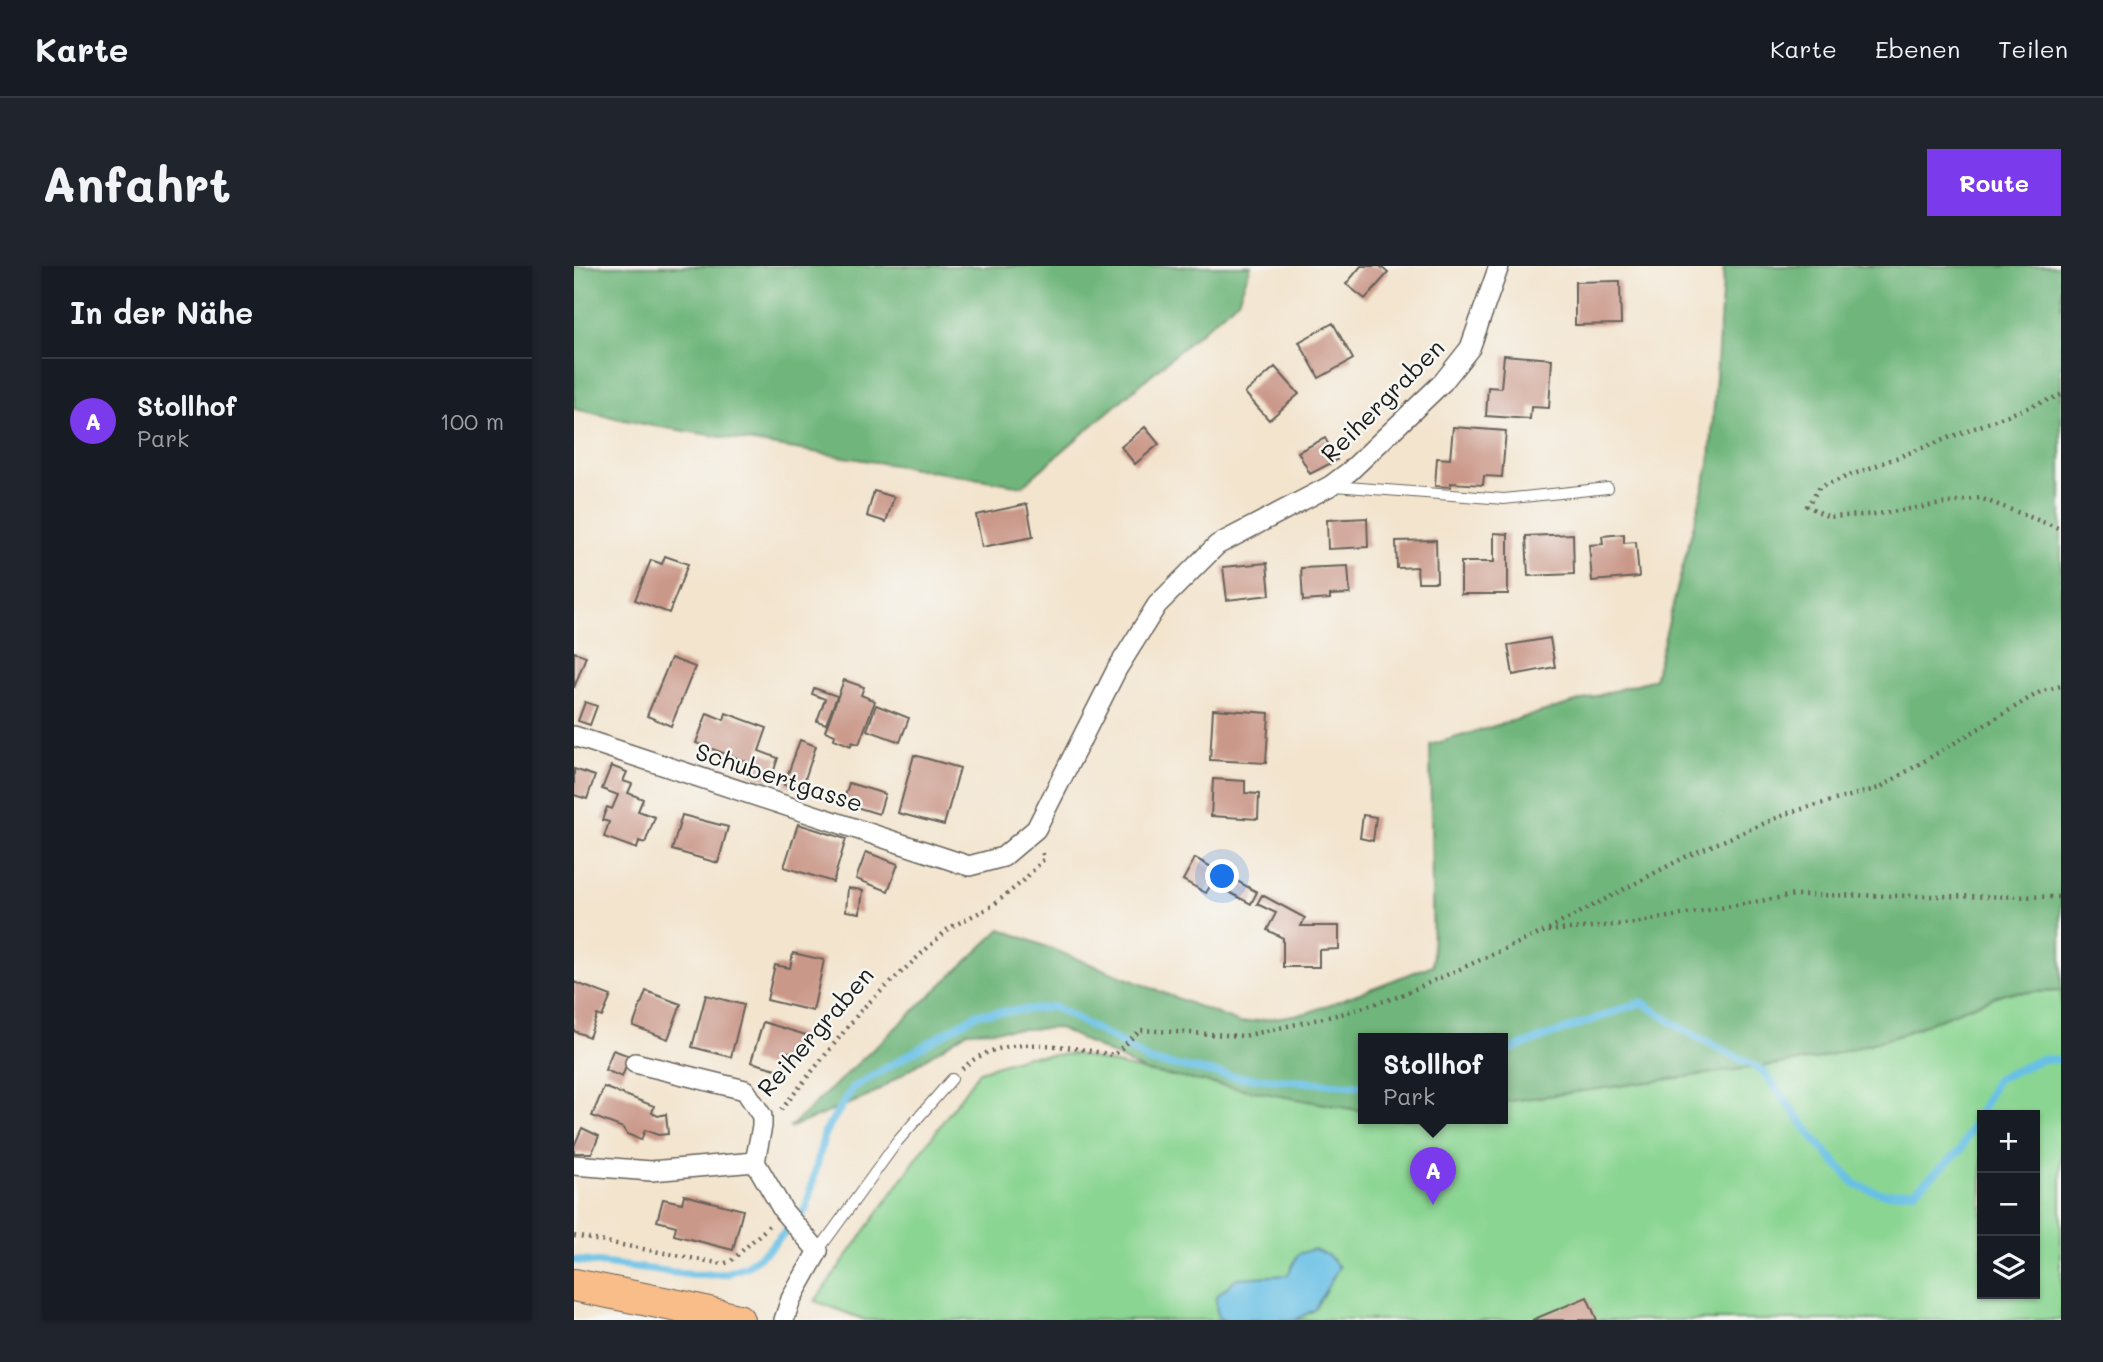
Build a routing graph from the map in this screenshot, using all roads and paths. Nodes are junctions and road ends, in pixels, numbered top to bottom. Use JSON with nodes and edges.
{"nodes":[{"id":1,"x":1499,"y":266,"type":"edge"},
{"id":2,"x":2061,"y":395,"type":"edge"},
{"id":3,"x":1330,"y":486,"type":"junction"},
{"id":4,"x":1608,"y":488,"type":"dead end"},
{"id":5,"x":2061,"y":529,"type":"edge"},
{"id":6,"x":2061,"y":686,"type":"edge"},
{"id":7,"x":574,"y":736,"type":"edge"},
{"id":8,"x":1036,"y":829,"type":"junction"},
{"id":9,"x":969,"y":866,"type":"joint"},
{"id":10,"x":2061,"y":897,"type":"edge"},
{"id":11,"x":1543,"y":932,"type":"junction"},
{"id":12,"x":635,"y":1063,"type":"dead end"},
{"id":13,"x":952,"y":1080,"type":"joint"},
{"id":14,"x":762,"y":1126,"type":"junction"},
{"id":15,"x":755,"y":1162,"type":"junction"},
{"id":16,"x":574,"y":1165,"type":"edge"},
{"id":17,"x":784,"y":1212,"type":"junction"},
{"id":18,"x":574,"y":1236,"type":"edge"},
{"id":19,"x":818,"y":1251,"type":"junction"},
{"id":20,"x":574,"y":1285,"type":"edge"},
{"id":21,"x":738,"y":1320,"type":"edge"},
{"id":22,"x":784,"y":1320,"type":"edge"}],
"edges":[{"from":1,"to":3,"type":"street","name":"Reihergraben"},
{"from":2,"to":5,"type":"path"},
{"from":3,"to":4,"type":"lane"},
{"from":3,"to":8,"type":"street","name":"Reihergraben"},
{"from":6,"to":11,"type":"path"},
{"from":7,"to":9,"type":"street","name":"Schubertgasse"},
{"from":8,"to":9,"type":"street","name":"Reihergraben"},
{"from":8,"to":14,"type":"path","name":"Reihergraben"},
{"from":10,"to":11,"type":"path"},
{"from":11,"to":13,"type":"path"},
{"from":12,"to":14,"type":"street"},
{"from":13,"to":19,"type":"lane"},
{"from":14,"to":15,"type":"street"},
{"from":15,"to":16,"type":"street"},
{"from":15,"to":17,"type":"street"},
{"from":17,"to":18,"type":"path"},
{"from":17,"to":19,"type":"street"},
{"from":19,"to":22,"type":"street"},
{"from":20,"to":21,"type":"main road"}]}
